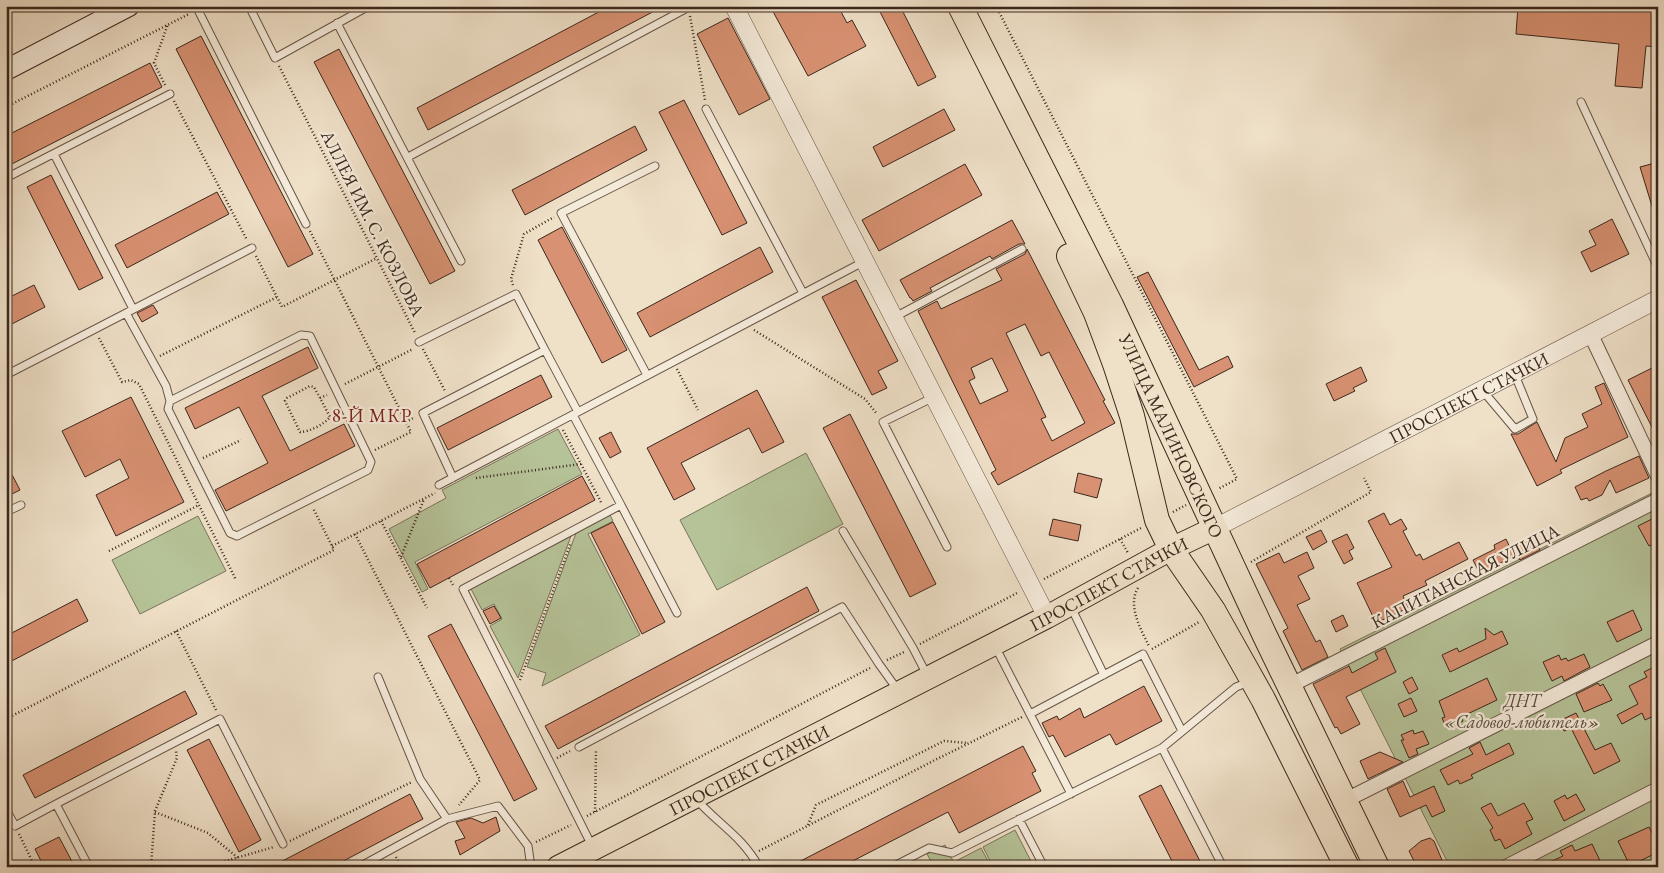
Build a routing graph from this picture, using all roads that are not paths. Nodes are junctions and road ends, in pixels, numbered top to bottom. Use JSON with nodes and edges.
{"nodes":[{"id":1,"x":130,"y":6,"type":"edge"},
{"id":2,"x":249,"y":6,"type":"edge"},
{"id":3,"x":369,"y":6,"type":"edge"},
{"id":4,"x":734,"y":6,"type":"edge"},
{"id":5,"x":945,"y":6,"type":"edge"},
{"id":6,"x":960,"y":6,"type":"edge"},
{"id":7,"x":690,"y":7,"type":"edge"},
{"id":8,"x":197,"y":8,"type":"edge"},
{"id":9,"x":337,"y":23,"type":"junction"},
{"id":10,"x":6,"y":70,"type":"edge"},
{"id":11,"x":170,"y":94,"type":"road end"},
{"id":12,"x":1581,"y":102,"type":"dead end"},
{"id":13,"x":706,"y":109,"type":"road end"},
{"id":14,"x":54,"y":154,"type":"junction"},
{"id":15,"x":408,"y":157,"type":"junction"},
{"id":16,"x":655,"y":166,"type":"dead end"},
{"id":17,"x":6,"y":178,"type":"edge"},
{"id":18,"x":306,"y":224,"type":"road end"},
{"id":19,"x":252,"y":248,"type":"road end"},
{"id":20,"x":1022,"y":249,"type":"dead end"},
{"id":21,"x":461,"y":261,"type":"dead end"},
{"id":22,"x":866,"y":261,"type":"junction"},
{"id":23,"x":1658,"y":268,"type":"edge"},
{"id":24,"x":804,"y":293,"type":"junction"},
{"id":25,"x":1658,"y":300,"type":"edge"},
{"id":26,"x":133,"y":309,"type":"junction"},
{"id":27,"x":126,"y":313,"type":"junction"},
{"id":28,"x":894,"y":317,"type":"junction"},
{"id":29,"x":1591,"y":335,"type":"junction"},
{"id":30,"x":420,"y":342,"type":"road end"},
{"id":31,"x":545,"y":350,"type":"junction"},
{"id":32,"x":1514,"y":374,"type":"junction"},
{"id":33,"x":6,"y":375,"type":"edge"},
{"id":34,"x":647,"y":376,"type":"junction"},
{"id":35,"x":1482,"y":390,"type":"junction"},
{"id":36,"x":935,"y":396,"type":"junction"},
{"id":37,"x":170,"y":402,"type":"junction"},
{"id":38,"x":576,"y":413,"type":"junction"},
{"id":39,"x":1658,"y":476,"type":"edge"},
{"id":40,"x":454,"y":478,"type":"junction"},
{"id":41,"x":439,"y":485,"type":"road end"},
{"id":42,"x":1658,"y":500,"type":"edge"},
{"id":43,"x":22,"y":505,"type":"dead end"},
{"id":44,"x":621,"y":505,"type":"junction"},
{"id":45,"x":6,"y":512,"type":"edge"},
{"id":46,"x":1215,"y":528,"type":"junction"},
{"id":47,"x":843,"y":531,"type":"dead end"},
{"id":48,"x":947,"y":547,"type":"dead end"},
{"id":49,"x":1171,"y":549,"type":"junction"},
{"id":50,"x":1070,"y":604,"type":"junction"},
{"id":51,"x":677,"y":614,"type":"dead end"},
{"id":52,"x":1047,"y":617,"type":"junction"},
{"id":53,"x":1658,"y":643,"type":"edge"},
{"id":54,"x":994,"y":644,"type":"junction"},
{"id":55,"x":1104,"y":675,"type":"junction"},
{"id":56,"x":378,"y":677,"type":"dead end"},
{"id":57,"x":928,"y":677,"type":"junction"},
{"id":58,"x":1253,"y":680,"type":"junction"},
{"id":59,"x":1289,"y":686,"type":"junction"},
{"id":60,"x":899,"y":692,"type":"junction"},
{"id":61,"x":1030,"y":714,"type":"junction"},
{"id":62,"x":1182,"y":731,"type":"junction"},
{"id":63,"x":579,"y":747,"type":"road end"},
{"id":64,"x":1162,"y":748,"type":"junction"},
{"id":65,"x":1658,"y":789,"type":"edge"},
{"id":66,"x":1071,"y":794,"type":"junction"},
{"id":67,"x":694,"y":797,"type":"junction"},
{"id":68,"x":1344,"y":801,"type":"junction"},
{"id":69,"x":56,"y":804,"type":"junction"},
{"id":70,"x":6,"y":809,"type":"edge"},
{"id":71,"x":1019,"y":819,"type":"junction"},
{"id":72,"x":446,"y":820,"type":"junction"},
{"id":73,"x":283,"y":844,"type":"road end"},
{"id":74,"x":593,"y":849,"type":"junction"},
{"id":75,"x":563,"y":866,"type":"edge"},
{"id":76,"x":89,"y":867,"type":"edge"},
{"id":77,"x":359,"y":867,"type":"edge"},
{"id":78,"x":531,"y":867,"type":"edge"},
{"id":79,"x":759,"y":867,"type":"edge"},
{"id":80,"x":892,"y":867,"type":"edge"},
{"id":81,"x":1044,"y":867,"type":"edge"},
{"id":82,"x":1223,"y":867,"type":"edge"},
{"id":83,"x":1347,"y":867,"type":"edge"},
{"id":84,"x":1377,"y":867,"type":"edge"},
{"id":85,"x":1506,"y":867,"type":"edge"}],
"edges":[{"from":1,"to":10,"type":"main road"},
{"from":2,"to":9,"type":"lane"},
{"from":3,"to":9,"type":"lane"},
{"from":4,"to":22,"type":"street"},
{"from":5,"to":49,"type":"highway","name":"УЛИЦА МАЛИНОВСКОГО"},
{"from":6,"to":46,"type":"highway","name":"УЛИЦА МАЛИНОВСКОГО"},
{"from":7,"to":15,"type":"lane"},
{"from":8,"to":18,"type":"lane"},
{"from":9,"to":15,"type":"lane"},
{"from":11,"to":14,"type":"lane"},
{"from":12,"to":23,"type":"lane"},
{"from":13,"to":24,"type":"lane"},
{"from":14,"to":17,"type":"lane"},
{"from":14,"to":26,"type":"lane"},
{"from":15,"to":21,"type":"lane"},
{"from":16,"to":34,"type":"lane"},
{"from":19,"to":26,"type":"lane"},
{"from":20,"to":28,"type":"lane"},
{"from":22,"to":24,"type":"lane"},
{"from":22,"to":28,"type":"street"},
{"from":24,"to":34,"type":"lane"},
{"from":25,"to":29,"type":"street","name":"ПРОСПЕКТ СТАЧКИ"},
{"from":26,"to":27,"type":"lane"},
{"from":27,"to":33,"type":"lane"},
{"from":27,"to":37,"type":"lane"},
{"from":28,"to":36,"type":"street"},
{"from":29,"to":32,"type":"street","name":"ПРОСПЕКТ СТАЧКИ"},
{"from":29,"to":39,"type":"street"},
{"from":30,"to":31,"type":"lane"},
{"from":31,"to":38,"type":"lane"},
{"from":31,"to":40,"type":"lane"},
{"from":32,"to":35,"type":"street","name":"ПРОСПЕКТ СТАЧКИ"},
{"from":32,"to":35,"type":"lane"},
{"from":34,"to":38,"type":"lane"},
{"from":35,"to":46,"type":"street","name":"ПРОСПЕКТ СТАЧКИ"},
{"from":36,"to":48,"type":"lane"},
{"from":36,"to":52,"type":"street"},
{"from":37,"to":37,"type":"lane"},
{"from":38,"to":40,"type":"lane"},
{"from":38,"to":44,"type":"lane"},
{"from":40,"to":41,"type":"lane"},
{"from":42,"to":59,"type":"street","name":"КАПИТАНСКАЯ УЛИЦА"},
{"from":43,"to":45,"type":"lane"},
{"from":44,"to":51,"type":"lane"},
{"from":44,"to":74,"type":"lane"},
{"from":46,"to":49,"type":"main road","name":"ПРОСПЕКТ СТАЧКИ"},
{"from":46,"to":59,"type":"highway","name":"УЛИЦА МАЛИНОВСКОГО"},
{"from":47,"to":57,"type":"lane"},
{"from":49,"to":50,"type":"main road","name":"ПРОСПЕКТ СТАЧКИ"},
{"from":49,"to":58,"type":"highway","name":"УЛИЦА МАЛИНОВСКОГО"},
{"from":50,"to":52,"type":"main road","name":"ПРОСПЕКТ СТАЧКИ"},
{"from":50,"to":55,"type":"lane"},
{"from":52,"to":54,"type":"main road","name":"ПРОСПЕКТ СТАЧКИ"},
{"from":53,"to":68,"type":"street"},
{"from":54,"to":57,"type":"main road","name":"ПРОСПЕКТ СТАЧКИ"},
{"from":54,"to":61,"type":"lane"},
{"from":55,"to":61,"type":"lane"},
{"from":55,"to":62,"type":"lane"},
{"from":56,"to":72,"type":"lane"},
{"from":57,"to":60,"type":"main road","name":"ПРОСПЕКТ СТАЧКИ"},
{"from":58,"to":62,"type":"lane"},
{"from":58,"to":83,"type":"highway","name":"УЛИЦА МАЛИНОВСКОГО"},
{"from":59,"to":68,"type":"highway","name":"УЛИЦА МАЛИНОВСКОГО"},
{"from":60,"to":63,"type":"lane"},
{"from":60,"to":67,"type":"main road","name":"ПРОСПЕКТ СТАЧКИ"},
{"from":61,"to":66,"type":"lane"},
{"from":62,"to":64,"type":"lane"},
{"from":64,"to":66,"type":"lane"},
{"from":64,"to":82,"type":"lane"},
{"from":65,"to":85,"type":"street"},
{"from":66,"to":71,"type":"lane"},
{"from":67,"to":74,"type":"main road","name":"ПРОСПЕКТ СТАЧКИ"},
{"from":67,"to":79,"type":"lane"},
{"from":68,"to":84,"type":"highway","name":"УЛИЦА МАЛИНОВСКОГО"},
{"from":69,"to":70,"type":"lane"},
{"from":69,"to":73,"type":"lane"},
{"from":69,"to":76,"type":"lane"},
{"from":71,"to":80,"type":"lane"},
{"from":71,"to":81,"type":"lane"},
{"from":72,"to":77,"type":"lane"},
{"from":72,"to":78,"type":"lane"},
{"from":74,"to":75,"type":"main road","name":"ПРОСПЕКТ СТАЧКИ"}]}
